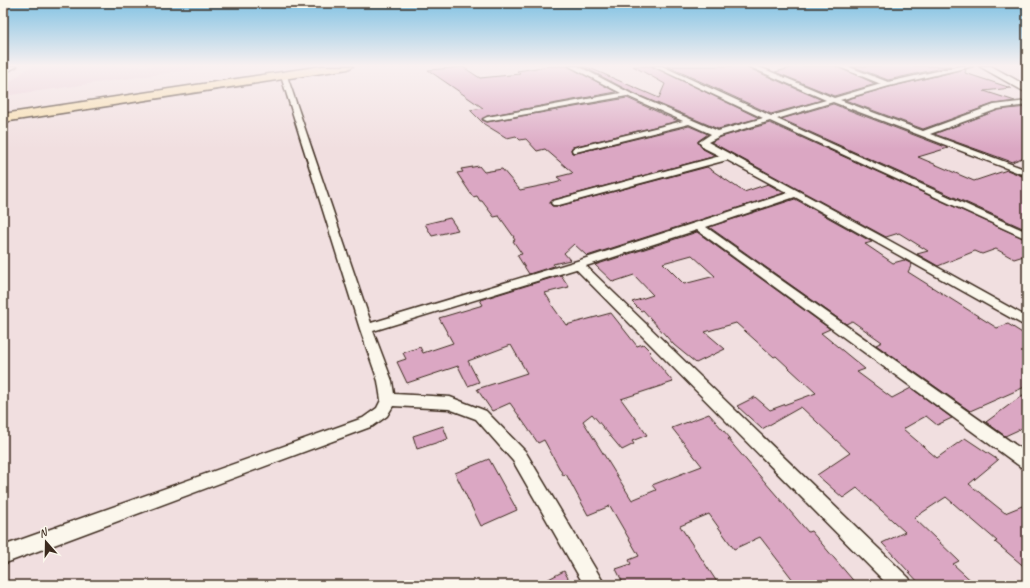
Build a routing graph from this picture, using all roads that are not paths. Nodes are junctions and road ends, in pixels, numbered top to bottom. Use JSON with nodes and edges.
{"nodes":[{"id":1,"x":140,"y":93,"type":"edge"},
{"id":2,"x":167,"y":93,"type":"edge"},
{"id":3,"x":290,"y":93,"type":"edge"},
{"id":4,"x":716,"y":93,"type":"edge"},
{"id":5,"x":817,"y":93,"type":"edge"},
{"id":6,"x":856,"y":93,"type":"edge"},
{"id":7,"x":628,"y":94,"type":"joint"},
{"id":8,"x":833,"y":100,"type":"junction"},
{"id":9,"x":1027,"y":103,"type":"edge"},
{"id":10,"x":3,"y":114,"type":"edge"},
{"id":11,"x":3,"y":118,"type":"edge"},
{"id":12,"x":487,"y":119,"type":"dead end"},
{"id":13,"x":771,"y":119,"type":"junction"},
{"id":14,"x":690,"y":122,"type":"junction"},
{"id":15,"x":717,"y":134,"type":"junction"},
{"id":16,"x":923,"y":134,"type":"junction"},
{"id":17,"x":576,"y":150,"type":"dead end"},
{"id":18,"x":728,"y":157,"type":"junction"},
{"id":19,"x":1027,"y":173,"type":"edge"},
{"id":20,"x":795,"y":194,"type":"junction"},
{"id":21,"x":556,"y":203,"type":"dead end"},
{"id":22,"x":699,"y":227,"type":"junction"},
{"id":23,"x":1027,"y":236,"type":"edge"},
{"id":24,"x":578,"y":265,"type":"junction"},
{"id":25,"x":1027,"y":323,"type":"edge"},
{"id":26,"x":366,"y":329,"type":"junction"},
{"id":27,"x":388,"y":400,"type":"junction"},
{"id":28,"x":1027,"y":462,"type":"edge"},
{"id":29,"x":3,"y":555,"type":"edge"},
{"id":30,"x":595,"y":585,"type":"edge"},
{"id":31,"x":902,"y":585,"type":"edge"}],
"edges":[{"from":1,"to":10,"type":"highway"},
{"from":2,"to":11,"type":"highway"},
{"from":3,"to":26,"type":"street"},
{"from":4,"to":13,"type":"street"},
{"from":5,"to":8,"type":"street"},
{"from":6,"to":8,"type":"street"},
{"from":7,"to":12,"type":"street"},
{"from":7,"to":14,"type":"street"},
{"from":8,"to":13,"type":"street"},
{"from":8,"to":16,"type":"street"},
{"from":9,"to":16,"type":"street"},
{"from":13,"to":15,"type":"street"},
{"from":13,"to":23,"type":"street"},
{"from":14,"to":15,"type":"street"},
{"from":14,"to":17,"type":"street"},
{"from":15,"to":18,"type":"street"},
{"from":16,"to":19,"type":"street"},
{"from":18,"to":20,"type":"street"},
{"from":18,"to":21,"type":"street"},
{"from":20,"to":22,"type":"street"},
{"from":20,"to":25,"type":"street"},
{"from":22,"to":24,"type":"street"},
{"from":22,"to":28,"type":"street"},
{"from":24,"to":26,"type":"street"},
{"from":24,"to":31,"type":"street"},
{"from":26,"to":27,"type":"street"},
{"from":27,"to":29,"type":"street"},
{"from":27,"to":30,"type":"street"}]}
